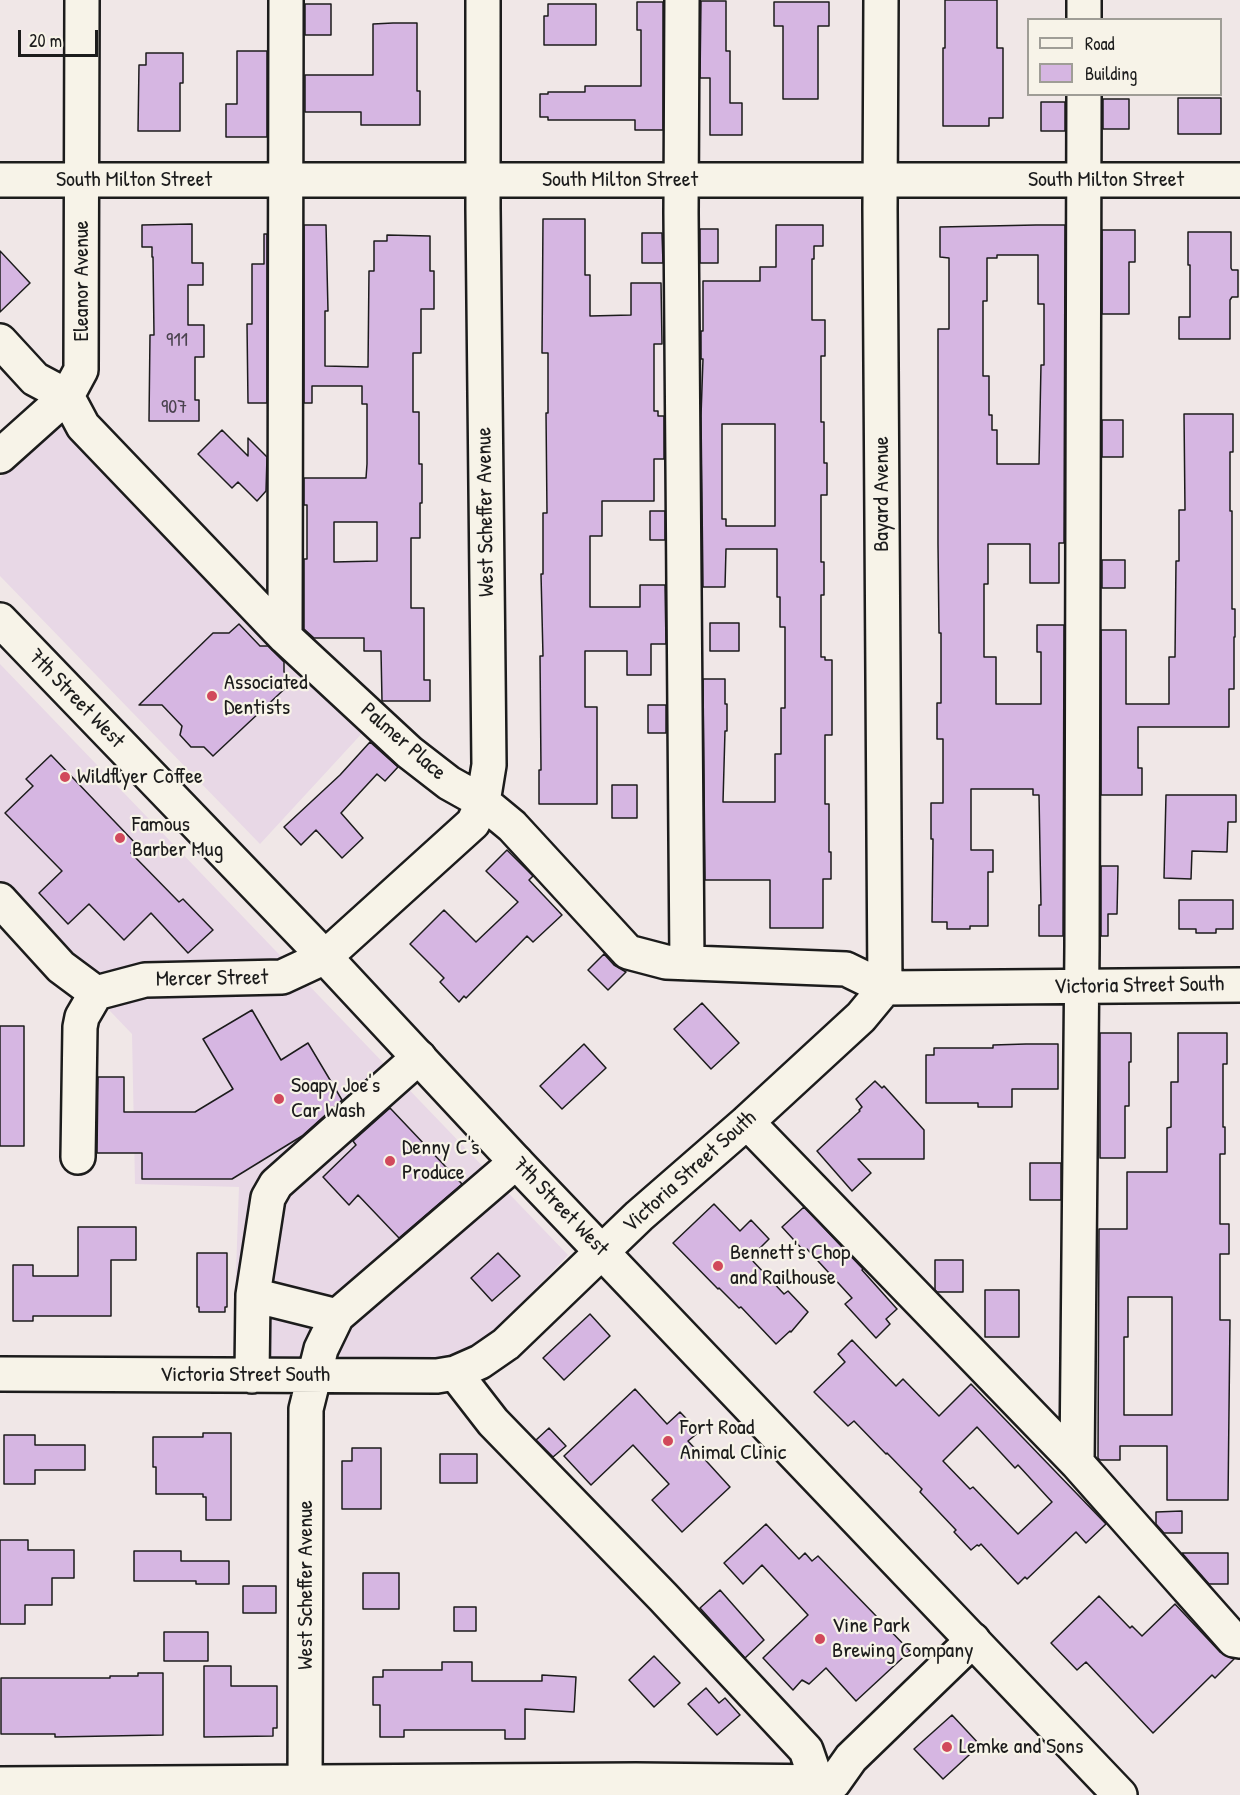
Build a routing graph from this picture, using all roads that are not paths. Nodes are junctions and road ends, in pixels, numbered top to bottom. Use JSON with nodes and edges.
{"nodes":[{"id":1,"x":82,"y":0,"type":"edge"},
{"id":2,"x":286,"y":0,"type":"edge"},
{"id":3,"x":483,"y":0,"type":"edge"},
{"id":4,"x":682,"y":0,"type":"edge"},
{"id":5,"x":881,"y":0,"type":"edge"},
{"id":6,"x":1084,"y":0,"type":"edge"},
{"id":7,"x":1084,"y":18,"type":"edge"},
{"id":8,"x":1084,"y":96,"type":"edge"},
{"id":9,"x":0,"y":180,"type":"edge"},
{"id":10,"x":82,"y":180,"type":"junction"},
{"id":11,"x":286,"y":180,"type":"junction"},
{"id":12,"x":483,"y":180,"type":"junction"},
{"id":13,"x":681,"y":180,"type":"junction"},
{"id":14,"x":880,"y":180,"type":"junction"},
{"id":15,"x":1083,"y":180,"type":"junction"},
{"id":16,"x":1240,"y":180,"type":"edge"},
{"id":17,"x":0,"y":341,"type":"edge"},
{"id":18,"x":67,"y":396,"type":"junction"},
{"id":19,"x":0,"y":456,"type":"edge"},
{"id":20,"x":0,"y":620,"type":"edge"},
{"id":21,"x":285,"y":637,"type":"junction"},
{"id":22,"x":483,"y":802,"type":"junction"},
{"id":23,"x":0,"y":900,"type":"edge"},
{"id":24,"x":325,"y":957,"type":"junction"},
{"id":25,"x":687,"y":963,"type":"junction"},
{"id":26,"x":1240,"y":985,"type":"edge"},
{"id":27,"x":1081,"y":986,"type":"junction"},
{"id":28,"x":885,"y":988,"type":"junction"},
{"id":29,"x":96,"y":993,"type":"junction"},
{"id":30,"x":418,"y":1057,"type":"junction"},
{"id":31,"x":747,"y":1122,"type":"junction"},
{"id":32,"x":78,"y":1156,"type":"dead end"},
{"id":33,"x":516,"y":1162,"type":"junction"},
{"id":34,"x":602,"y":1251,"type":"junction"},
{"id":35,"x":253,"y":1295,"type":"junction"},
{"id":36,"x":337,"y":1316,"type":"junction"},
{"id":37,"x":455,"y":1373,"type":"junction"},
{"id":38,"x":0,"y":1374,"type":"edge"},
{"id":39,"x":315,"y":1375,"type":"junction"},
{"id":40,"x":252,"y":1376,"type":"junction"},
{"id":41,"x":1077,"y":1463,"type":"junction"},
{"id":42,"x":973,"y":1640,"type":"junction"},
{"id":43,"x":1240,"y":1641,"type":"edge"},
{"id":44,"x":0,"y":1784,"type":"edge"},
{"id":45,"x":830,"y":1786,"type":"edge"},
{"id":46,"x":636,"y":1787,"type":"edge"},
{"id":47,"x":305,"y":1789,"type":"edge"},
{"id":48,"x":1120,"y":1795,"type":"edge"}],
"edges":[{"from":1,"to":10,"type":"street","name":"Eleanor Avenue"},
{"from":2,"to":11,"type":"street"},
{"from":3,"to":12,"type":"street","name":"West Scheffer Avenue"},
{"from":4,"to":13,"type":"street"},
{"from":5,"to":14,"type":"street","name":"Bayard Avenue"},
{"from":6,"to":7,"type":"street"},
{"from":8,"to":15,"type":"street"},
{"from":9,"to":10,"type":"street","name":"South Milton Street"},
{"from":10,"to":11,"type":"street","name":"South Milton Street"},
{"from":10,"to":18,"type":"street","name":"Eleanor Avenue"},
{"from":11,"to":12,"type":"street","name":"South Milton Street"},
{"from":11,"to":21,"type":"street"},
{"from":12,"to":13,"type":"street","name":"South Milton Street"},
{"from":12,"to":22,"type":"street","name":"West Scheffer Avenue"},
{"from":13,"to":14,"type":"street","name":"South Milton Street"},
{"from":13,"to":25,"type":"street"},
{"from":14,"to":15,"type":"street","name":"South Milton Street"},
{"from":14,"to":28,"type":"street","name":"Bayard Avenue"},
{"from":15,"to":16,"type":"street","name":"South Milton Street"},
{"from":15,"to":27,"type":"street"},
{"from":17,"to":18,"type":"street"},
{"from":18,"to":19,"type":"street","name":"Eleanor Avenue"},
{"from":18,"to":21,"type":"street","name":"Palmer Place"},
{"from":20,"to":24,"type":"street","name":"7th Street West"},
{"from":21,"to":22,"type":"street","name":"Palmer Place"},
{"from":22,"to":24,"type":"street","name":"West Scheffer Avenue"},
{"from":22,"to":25,"type":"street","name":"Palmer Place"},
{"from":23,"to":29,"type":"street"},
{"from":24,"to":29,"type":"street","name":"Mercer Street"},
{"from":24,"to":30,"type":"street","name":"7th Street West"},
{"from":25,"to":28,"type":"street","name":"Palmer Place"},
{"from":26,"to":27,"type":"street","name":"Victoria Street South"},
{"from":27,"to":28,"type":"street","name":"Victoria Street South"},
{"from":27,"to":41,"type":"street"},
{"from":28,"to":31,"type":"street","name":"Victoria Street South"},
{"from":29,"to":32,"type":"street"},
{"from":30,"to":33,"type":"street","name":"7th Street West"},
{"from":30,"to":35,"type":"street"},
{"from":31,"to":34,"type":"street","name":"Victoria Street South"},
{"from":31,"to":41,"type":"street"},
{"from":33,"to":34,"type":"street","name":"7th Street West"},
{"from":33,"to":36,"type":"street"},
{"from":34,"to":37,"type":"street","name":"Victoria Street South"},
{"from":34,"to":42,"type":"street","name":"7th Street West"},
{"from":35,"to":36,"type":"street"},
{"from":35,"to":40,"type":"street"},
{"from":36,"to":39,"type":"street","name":"West Scheffer Avenue"},
{"from":37,"to":39,"type":"street","name":"Victoria Street South"},
{"from":37,"to":45,"type":"street"},
{"from":38,"to":40,"type":"street","name":"Victoria Street South"},
{"from":39,"to":40,"type":"street","name":"Victoria Street South"},
{"from":39,"to":47,"type":"street","name":"West Scheffer Avenue"},
{"from":41,"to":43,"type":"street"},
{"from":42,"to":45,"type":"street"},
{"from":42,"to":48,"type":"street","name":"7th Street West"},
{"from":44,"to":47,"type":"street"},
{"from":45,"to":46,"type":"street"},
{"from":46,"to":47,"type":"street"}]}
